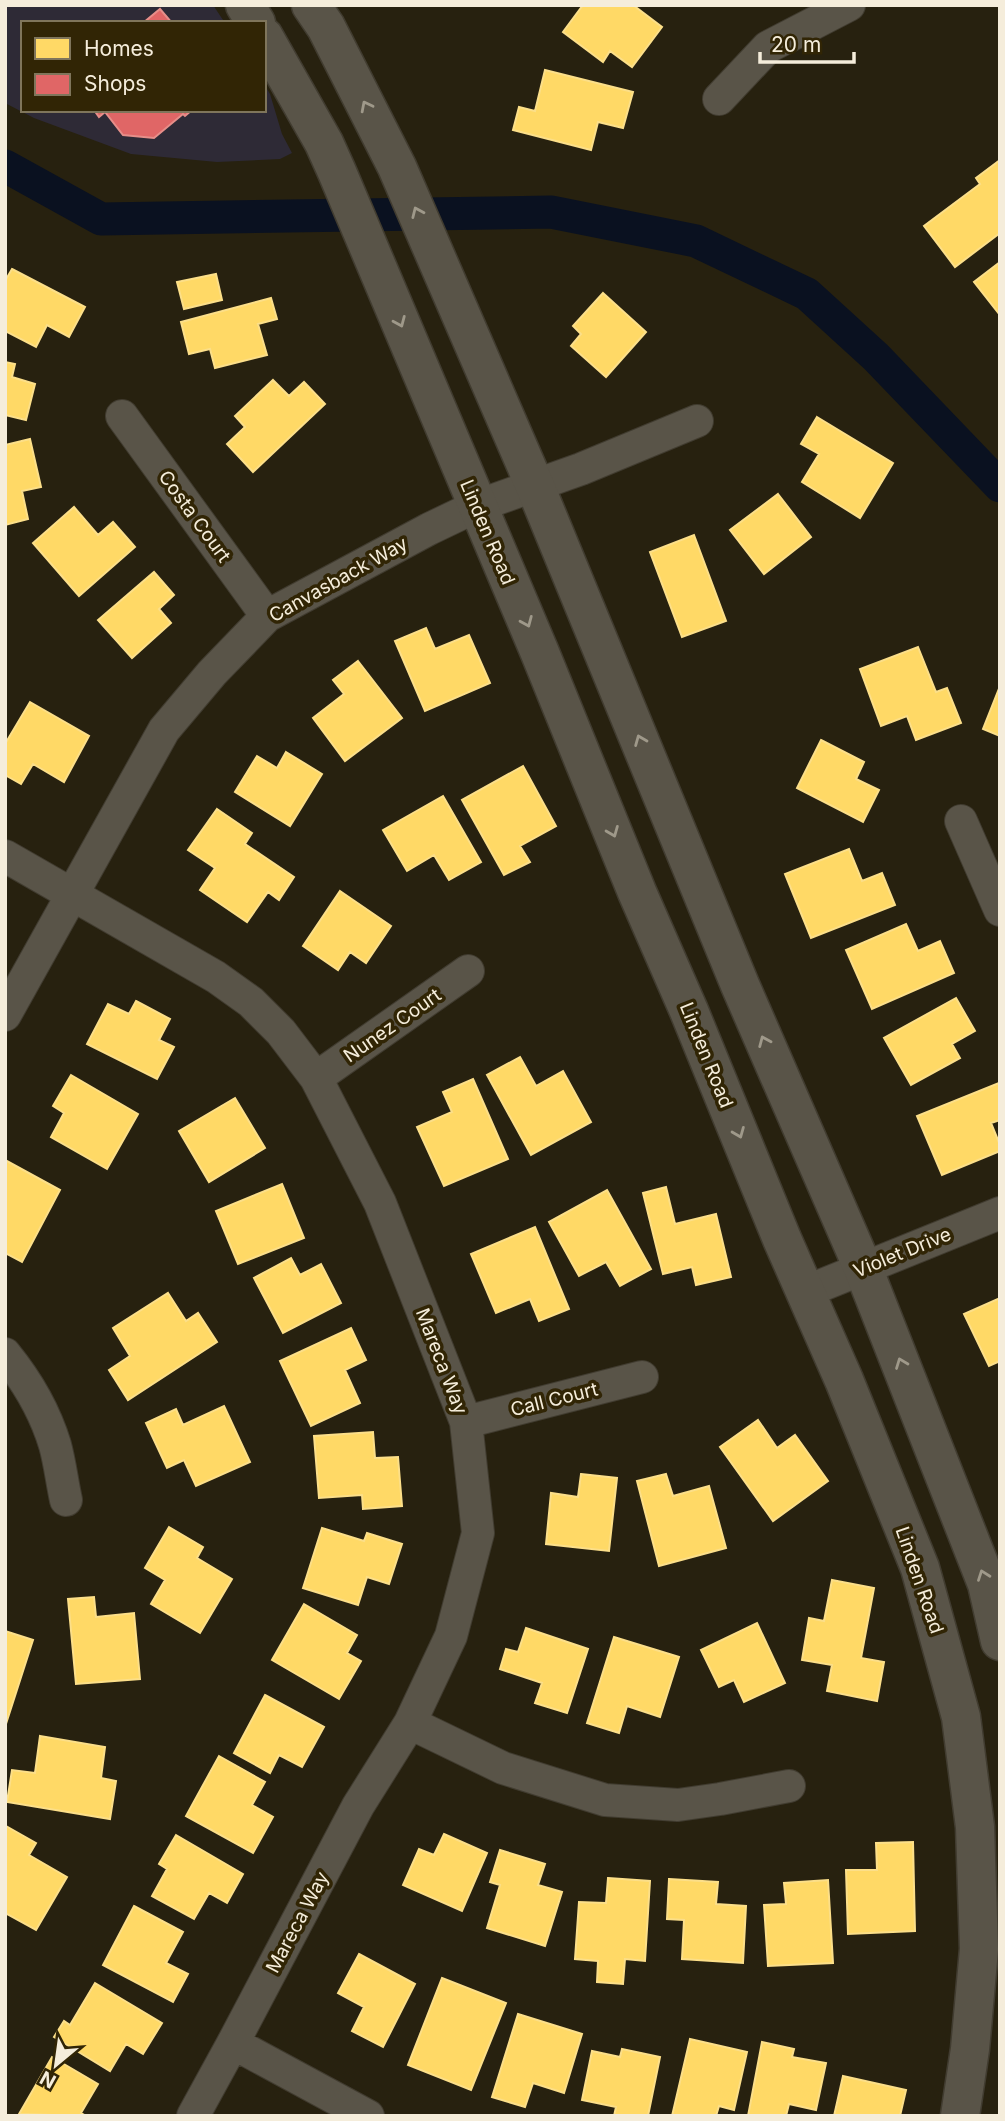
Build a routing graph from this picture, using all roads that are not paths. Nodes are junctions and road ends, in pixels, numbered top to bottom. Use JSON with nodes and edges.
{"nodes":[{"id":1,"x":245,"y":5,"type":"edge"},
{"id":2,"x":311,"y":5,"type":"edge"},
{"id":3,"x":849,"y":5,"type":"edge"},
{"id":4,"x":255,"y":21,"type":"edge"},
{"id":5,"x":266,"y":41,"type":"edge"},
{"id":6,"x":719,"y":99,"type":"dead end"},
{"id":7,"x":122,"y":416,"type":"dead end"},
{"id":8,"x":697,"y":421,"type":"dead end"},
{"id":9,"x":535,"y":486,"type":"junction"},
{"id":10,"x":477,"y":506,"type":"junction"},
{"id":11,"x":267,"y":616,"type":"junction"},
{"id":12,"x":961,"y":821,"type":"dead end"},
{"id":13,"x":5,"y":856,"type":"edge"},
{"id":14,"x":72,"y":894,"type":"junction"},
{"id":15,"x":1000,"y":910,"type":"edge"},
{"id":16,"x":468,"y":971,"type":"dead end"},
{"id":17,"x":5,"y":1016,"type":"edge"},
{"id":18,"x":316,"y":1078,"type":"junction"},
{"id":19,"x":1000,"y":1213,"type":"edge"},
{"id":20,"x":863,"y":1268,"type":"junction"},
{"id":21,"x":805,"y":1292,"type":"junction"},
{"id":22,"x":5,"y":1354,"type":"edge"},
{"id":23,"x":642,"y":1377,"type":"dead end"},
{"id":24,"x":466,"y":1422,"type":"junction"},
{"id":25,"x":65,"y":1500,"type":"dead end"},
{"id":26,"x":1000,"y":1642,"type":"edge"},
{"id":27,"x":410,"y":1723,"type":"junction"},
{"id":28,"x":789,"y":1786,"type":"dead end"},
{"id":29,"x":988,"y":1885,"type":"edge"},
{"id":30,"x":233,"y":2043,"type":"junction"},
{"id":31,"x":193,"y":2116,"type":"edge"},
{"id":32,"x":368,"y":2116,"type":"edge"},
{"id":33,"x":960,"y":2116,"type":"edge"}],
"edges":[{"from":1,"to":4,"type":"street"},
{"from":9,"to":2,"type":"street","one_way":true},
{"from":3,"to":6,"type":"street"},
{"from":5,"to":10,"type":"street","name":"Linden Road","one_way":true},
{"from":7,"to":11,"type":"street","name":"Costa Court"},
{"from":8,"to":9,"type":"street","name":"Canvasback Way"},
{"from":9,"to":10,"type":"street","name":"Canvasback Way"},
{"from":20,"to":9,"type":"street","one_way":true},
{"from":10,"to":11,"type":"street","name":"Canvasback Way"},
{"from":10,"to":21,"type":"street","name":"Linden Road","one_way":true},
{"from":11,"to":14,"type":"street","name":"Canvasback Way"},
{"from":12,"to":15,"type":"street"},
{"from":13,"to":14,"type":"street","name":"Mareca Way"},
{"from":14,"to":17,"type":"street","name":"Canvasback Way"},
{"from":14,"to":18,"type":"street","name":"Mareca Way"},
{"from":16,"to":18,"type":"street","name":"Nunez Court"},
{"from":18,"to":24,"type":"street","name":"Mareca Way"},
{"from":19,"to":20,"type":"street","name":"Violet Drive"},
{"from":20,"to":21,"type":"street","name":"Violet Drive"},
{"from":26,"to":20,"type":"street","one_way":true},
{"from":21,"to":29,"type":"street","name":"Linden Road"},
{"from":22,"to":25,"type":"street"},
{"from":23,"to":24,"type":"street","name":"Call Court"},
{"from":24,"to":27,"type":"street","name":"Mareca Way"},
{"from":27,"to":28,"type":"street"},
{"from":27,"to":30,"type":"street","name":"Mareca Way"},
{"from":29,"to":33,"type":"street","name":"Linden Road"},
{"from":30,"to":31,"type":"street","name":"Mareca Way"},
{"from":30,"to":32,"type":"street"}]}
